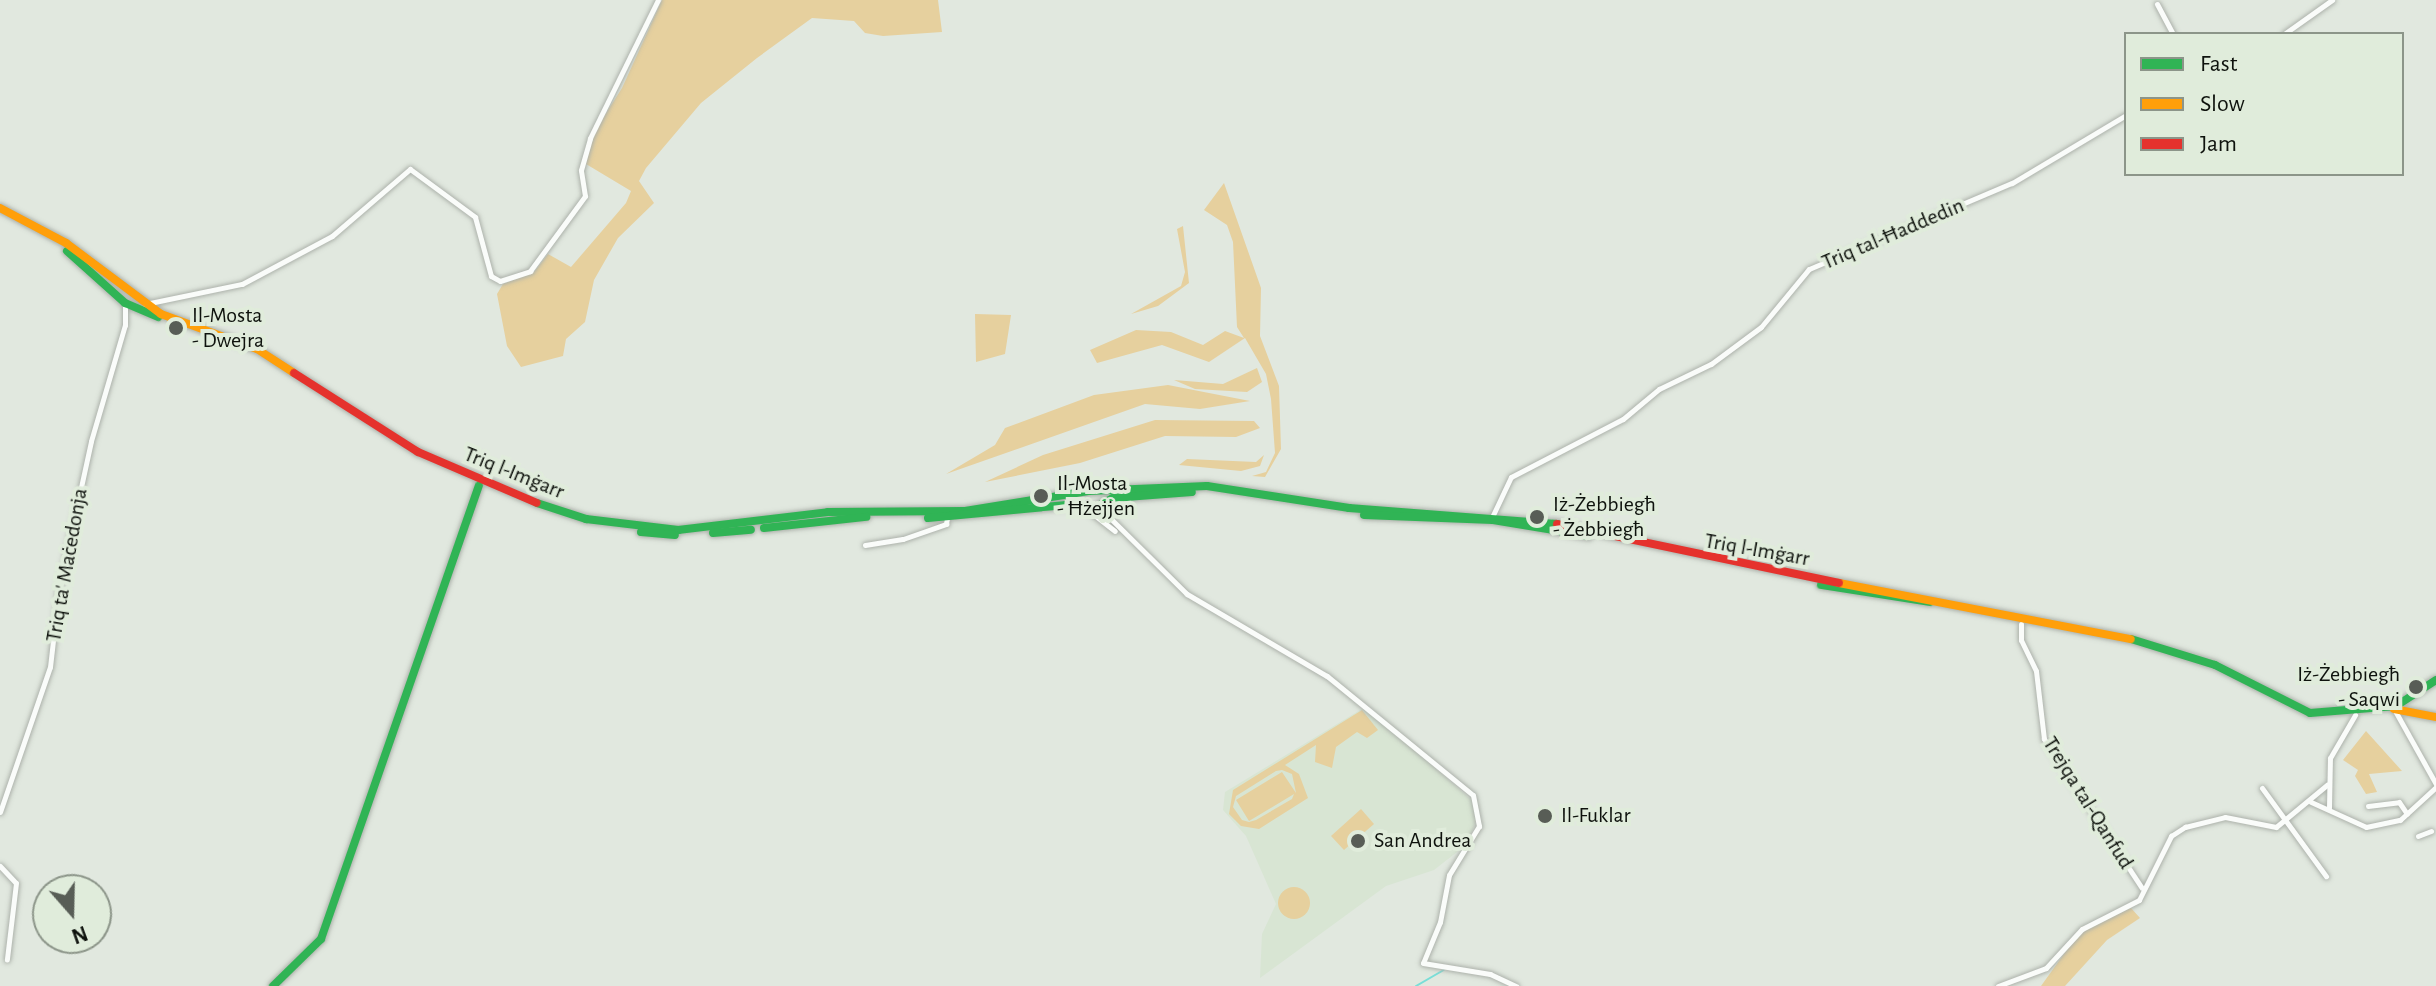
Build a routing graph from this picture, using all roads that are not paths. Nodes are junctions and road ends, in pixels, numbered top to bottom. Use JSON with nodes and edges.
{"nodes":[{"id":1,"x":658,"y":0,"type":"edge"},
{"id":2,"x":2332,"y":0,"type":"edge"},
{"id":3,"x":2157,"y":4,"type":"dead end"},
{"id":4,"x":2172,"y":32,"type":"edge"},
{"id":5,"x":2287,"y":32,"type":"edge"},
{"id":6,"x":2124,"y":116,"type":"edge"},
{"id":7,"x":0,"y":211,"type":"edge"},
{"id":8,"x":125,"y":303,"type":"junction"},
{"id":9,"x":141,"y":306,"type":"junction"},
{"id":10,"x":126,"y":315,"type":"junction"},
{"id":11,"x":479,"y":486,"type":"junction"},
{"id":12,"x":1095,"y":492,"type":"junction"},
{"id":13,"x":1083,"y":493,"type":"junction"},
{"id":14,"x":1121,"y":497,"type":"junction"},
{"id":15,"x":1100,"y":506,"type":"junction"},
{"id":16,"x":1085,"y":509,"type":"junction"},
{"id":17,"x":1493,"y":515,"type":"junction"},
{"id":18,"x":1105,"y":516,"type":"junction"},
{"id":19,"x":947,"y":518,"type":"junction"},
{"id":20,"x":1122,"y":536,"type":"junction"},
{"id":21,"x":865,"y":545,"type":"dead end"},
{"id":22,"x":2021,"y":624,"type":"junction"},
{"id":23,"x":2436,"y":680,"type":"edge"},
{"id":24,"x":2395,"y":707,"type":"junction"},
{"id":25,"x":2355,"y":715,"type":"junction"},
{"id":26,"x":2436,"y":716,"type":"edge"},
{"id":27,"x":2328,"y":784,"type":"junction"},
{"id":28,"x":2436,"y":786,"type":"edge"},
{"id":29,"x":2262,"y":788,"type":"dead end"},
{"id":30,"x":2311,"y":802,"type":"junction"},
{"id":31,"x":2368,"y":806,"type":"dead end"},
{"id":32,"x":2329,"y":808,"type":"junction"},
{"id":33,"x":0,"y":812,"type":"edge"},
{"id":34,"x":2407,"y":814,"type":"junction"},
{"id":35,"x":2285,"y":819,"type":"junction"},
{"id":36,"x":2431,"y":831,"type":"dead end"},
{"id":37,"x":2418,"y":836,"type":"dead end"},
{"id":38,"x":0,"y":866,"type":"edge"},
{"id":39,"x":2326,"y":876,"type":"dead end"},
{"id":40,"x":2142,"y":888,"type":"junction"},
{"id":41,"x":7,"y":959,"type":"dead end"},
{"id":42,"x":273,"y":986,"type":"edge"},
{"id":43,"x":1516,"y":986,"type":"edge"},
{"id":44,"x":1998,"y":986,"type":"edge"}],
"edges":[{"from":1,"to":9,"type":"street"},
{"from":2,"to":5,"type":"street"},
{"from":3,"to":4,"type":"street"},
{"from":6,"to":17,"type":"street","name":"Triq tal-Ħaddedin"},
{"from":7,"to":8,"type":"main road","name":"Triq l-Imġarr"},
{"from":7,"to":9,"type":"main road","name":"Triq l-Imġarr"},
{"from":8,"to":9,"type":"main road","name":"Triq l-Imġarr"},
{"from":8,"to":10,"type":"street","name":"Triq ta' Maċedonja"},
{"from":9,"to":10,"type":"street"},
{"from":9,"to":11,"type":"main road","name":"Triq l-Imġarr"},
{"from":9,"to":13,"type":"main road","name":"Triq l-Imġarr"},
{"from":10,"to":33,"type":"street","name":"Triq ta' Maċedonja"},
{"from":11,"to":19,"type":"main road","name":"Triq l-Imġarr"},
{"from":11,"to":42,"type":"main road"},
{"from":12,"to":13,"type":"main road","name":"Triq l-Imġarr"},
{"from":12,"to":15,"type":"main road"},
{"from":12,"to":17,"type":"main road","name":"Triq l-Imġarr"},
{"from":13,"to":16,"type":"main road"},
{"from":14,"to":15,"type":"main road","name":"Triq l-Imġarr"},
{"from":14,"to":18,"type":"street"},
{"from":14,"to":22,"type":"main road","name":"Triq l-Imġarr"},
{"from":15,"to":16,"type":"main road","name":"Triq l-Imġarr"},
{"from":15,"to":18,"type":"street"},
{"from":16,"to":19,"type":"main road","name":"Triq l-Imġarr"},
{"from":16,"to":20,"type":"street"},
{"from":17,"to":24,"type":"main road","name":"Triq l-Imġarr"},
{"from":18,"to":20,"type":"street"},
{"from":19,"to":21,"type":"street"},
{"from":20,"to":43,"type":"street"},
{"from":22,"to":25,"type":"main road","name":"Triq l-Imġarr"},
{"from":22,"to":40,"type":"street","name":"Trejqa tal-Qanfud"},
{"from":23,"to":24,"type":"main road"},
{"from":24,"to":25,"type":"main road","name":"Triq l-Imġarr"},
{"from":24,"to":26,"type":"main road"},
{"from":24,"to":28,"type":"street"},
{"from":25,"to":27,"type":"street"},
{"from":27,"to":30,"type":"street"},
{"from":27,"to":32,"type":"street"},
{"from":28,"to":34,"type":"street"},
{"from":29,"to":35,"type":"street"},
{"from":30,"to":32,"type":"street"},
{"from":30,"to":35,"type":"street"},
{"from":31,"to":34,"type":"street"},
{"from":32,"to":34,"type":"street"},
{"from":35,"to":39,"type":"street"},
{"from":35,"to":40,"type":"street"},
{"from":36,"to":37,"type":"street"},
{"from":38,"to":41,"type":"street"},
{"from":40,"to":44,"type":"street"}]}
